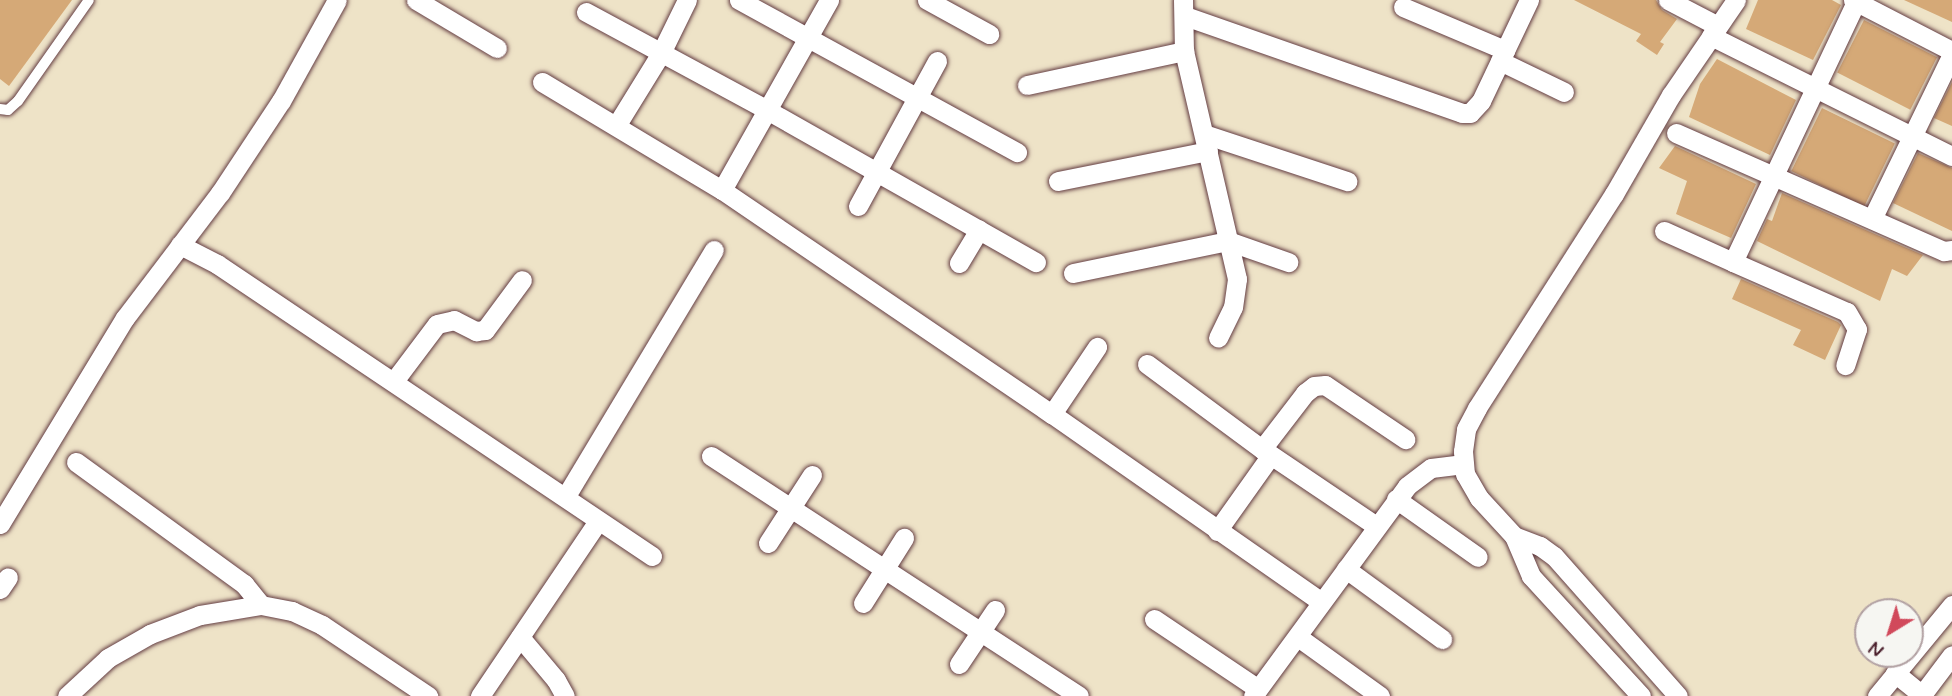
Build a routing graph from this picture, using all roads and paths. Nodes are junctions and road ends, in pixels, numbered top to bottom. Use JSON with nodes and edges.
{"nodes":[{"id":1,"x":89,"y":0,"type":"edge"},
{"id":2,"x":337,"y":0,"type":"edge"},
{"id":3,"x":416,"y":0,"type":"edge"},
{"id":4,"x":687,"y":0,"type":"edge"},
{"id":5,"x":740,"y":0,"type":"edge"},
{"id":6,"x":829,"y":0,"type":"edge"},
{"id":7,"x":928,"y":0,"type":"edge"},
{"id":8,"x":1529,"y":0,"type":"edge"},
{"id":9,"x":1668,"y":0,"type":"edge"},
{"id":10,"x":1736,"y":0,"type":"edge"},
{"id":11,"x":1855,"y":0,"type":"edge"},
{"id":12,"x":1403,"y":7,"type":"dead end"},
{"id":13,"x":1184,"y":8,"type":"edge"},
{"id":14,"x":586,"y":12,"type":"dead end"},
{"id":15,"x":1715,"y":31,"type":"junction"},
{"id":16,"x":989,"y":34,"type":"dead end"},
{"id":17,"x":808,"y":37,"type":"junction"},
{"id":18,"x":497,"y":48,"type":"dead end"},
{"id":19,"x":1184,"y":51,"type":"junction"},
{"id":20,"x":661,"y":52,"type":"junction"},
{"id":21,"x":1952,"y":52,"type":"edge"},
{"id":22,"x":1503,"y":55,"type":"junction"},
{"id":23,"x":937,"y":61,"type":"dead end"},
{"id":24,"x":542,"y":82,"type":"dead end"},
{"id":25,"x":1027,"y":85,"type":"dead end"},
{"id":26,"x":1813,"y":88,"type":"junction"},
{"id":27,"x":1564,"y":92,"type":"dead end"},
{"id":28,"x":917,"y":96,"type":"junction"},
{"id":29,"x":0,"y":109,"type":"edge"},
{"id":30,"x":767,"y":110,"type":"junction"},
{"id":31,"x":617,"y":126,"type":"junction"},
{"id":32,"x":1676,"y":133,"type":"dead end"},
{"id":33,"x":1912,"y":137,"type":"junction"},
{"id":34,"x":1206,"y":142,"type":"junction"},
{"id":35,"x":1017,"y":152,"type":"dead end"},
{"id":36,"x":1952,"y":156,"type":"edge"},
{"id":37,"x":877,"y":172,"type":"junction"},
{"id":38,"x":1775,"y":175,"type":"junction"},
{"id":39,"x":1058,"y":181,"type":"dead end"},
{"id":40,"x":1347,"y":181,"type":"dead end"},
{"id":41,"x":722,"y":190,"type":"junction"},
{"id":42,"x":858,"y":206,"type":"dead end"},
{"id":43,"x":1872,"y":219,"type":"junction"},
{"id":44,"x":979,"y":230,"type":"junction"},
{"id":45,"x":1664,"y":232,"type":"dead end"},
{"id":46,"x":1228,"y":241,"type":"junction"},
{"id":47,"x":180,"y":245,"type":"junction"},
{"id":48,"x":714,"y":250,"type":"dead end"},
{"id":49,"x":1952,"y":250,"type":"edge"},
{"id":50,"x":1037,"y":262,"type":"dead end"},
{"id":51,"x":1288,"y":262,"type":"dead end"},
{"id":52,"x":1733,"y":262,"type":"junction"},
{"id":53,"x":959,"y":263,"type":"dead end"},
{"id":54,"x":1073,"y":273,"type":"dead end"},
{"id":55,"x":522,"y":280,"type":"dead end"},
{"id":56,"x":1218,"y":338,"type":"dead end"},
{"id":57,"x":1097,"y":347,"type":"dead end"},
{"id":58,"x":1147,"y":364,"type":"dead end"},
{"id":59,"x":1845,"y":365,"type":"dead end"},
{"id":60,"x":394,"y":382,"type":"junction"},
{"id":61,"x":1052,"y":414,"type":"junction"},
{"id":62,"x":1405,"y":439,"type":"dead end"},
{"id":63,"x":1266,"y":452,"type":"junction"},
{"id":64,"x":710,"y":456,"type":"dead end"},
{"id":65,"x":76,"y":462,"type":"dead end"},
{"id":66,"x":1464,"y":464,"type":"junction"},
{"id":67,"x":812,"y":475,"type":"dead end"},
{"id":68,"x":566,"y":495,"type":"junction"},
{"id":69,"x":1396,"y":499,"type":"junction"},
{"id":70,"x":790,"y":508,"type":"junction"},
{"id":71,"x":598,"y":521,"type":"junction"},
{"id":72,"x":0,"y":524,"type":"edge"},
{"id":73,"x":1376,"y":526,"type":"junction"},
{"id":74,"x":1217,"y":531,"type":"junction"},
{"id":75,"x":1514,"y":536,"type":"junction"},
{"id":76,"x":904,"y":538,"type":"dead end"},
{"id":77,"x":768,"y":543,"type":"dead end"},
{"id":78,"x":652,"y":556,"type":"dead end"},
{"id":79,"x":1478,"y":557,"type":"dead end"},
{"id":80,"x":884,"y":569,"type":"junction"},
{"id":81,"x":1346,"y":569,"type":"junction"},
{"id":82,"x":1595,"y":601,"type":"junction"},
{"id":83,"x":863,"y":603,"type":"dead end"},
{"id":84,"x":1321,"y":603,"type":"junction"},
{"id":85,"x":261,"y":605,"type":"junction"},
{"id":86,"x":1952,"y":605,"type":"edge"},
{"id":87,"x":995,"y":610,"type":"dead end"},
{"id":88,"x":1567,"y":613,"type":"junction"},
{"id":89,"x":1154,"y":619,"type":"dead end"},
{"id":90,"x":980,"y":632,"type":"junction"},
{"id":91,"x":520,"y":637,"type":"junction"},
{"id":92,"x":1298,"y":637,"type":"junction"},
{"id":93,"x":1443,"y":639,"type":"dead end"},
{"id":94,"x":1952,"y":655,"type":"edge"},
{"id":95,"x":959,"y":664,"type":"dead end"},
{"id":96,"x":1895,"y":673,"type":"junction"},
{"id":97,"x":1256,"y":692,"type":"edge"},
{"id":98,"x":67,"y":696,"type":"edge"},
{"id":99,"x":428,"y":696,"type":"edge"},
{"id":100,"x":480,"y":696,"type":"edge"},
{"id":101,"x":565,"y":696,"type":"edge"},
{"id":102,"x":1079,"y":696,"type":"edge"},
{"id":103,"x":1380,"y":696,"type":"edge"},
{"id":104,"x":1641,"y":696,"type":"edge"},
{"id":105,"x":1678,"y":696,"type":"edge"},
{"id":106,"x":1877,"y":696,"type":"edge"},
{"id":107,"x":1921,"y":696,"type":"edge"}],
"edges":[{"from":1,"to":29,"type":"lane"},
{"from":2,"to":47,"type":"street"},
{"from":3,"to":18,"type":"street"},
{"from":4,"to":20,"type":"street"},
{"from":5,"to":17,"type":"street"},
{"from":6,"to":17,"type":"street"},
{"from":7,"to":16,"type":"street"},
{"from":8,"to":22,"type":"street"},
{"from":9,"to":15,"type":"street"},
{"from":10,"to":15,"type":"street"},
{"from":11,"to":21,"type":"street"},
{"from":11,"to":26,"type":"street"},
{"from":12,"to":22,"type":"street"},
{"from":13,"to":19,"type":"street"},
{"from":13,"to":22,"type":"street"},
{"from":14,"to":20,"type":"street"},
{"from":15,"to":26,"type":"street"},
{"from":15,"to":66,"type":"street"},
{"from":17,"to":28,"type":"street"},
{"from":17,"to":30,"type":"street"},
{"from":19,"to":25,"type":"street"},
{"from":19,"to":34,"type":"street"},
{"from":20,"to":30,"type":"street"},
{"from":20,"to":31,"type":"street"},
{"from":21,"to":33,"type":"street"},
{"from":22,"to":27,"type":"street"},
{"from":23,"to":28,"type":"street"},
{"from":24,"to":31,"type":"street"},
{"from":26,"to":33,"type":"street"},
{"from":26,"to":38,"type":"street"},
{"from":28,"to":35,"type":"street"},
{"from":28,"to":37,"type":"street"},
{"from":30,"to":37,"type":"street"},
{"from":30,"to":41,"type":"street"},
{"from":31,"to":41,"type":"street"},
{"from":32,"to":38,"type":"street"},
{"from":33,"to":36,"type":"street"},
{"from":33,"to":43,"type":"street"},
{"from":34,"to":39,"type":"street"},
{"from":34,"to":40,"type":"street"},
{"from":34,"to":46,"type":"street"},
{"from":37,"to":42,"type":"street"},
{"from":37,"to":44,"type":"street"},
{"from":38,"to":43,"type":"street"},
{"from":38,"to":52,"type":"street"},
{"from":41,"to":61,"type":"street"},
{"from":43,"to":49,"type":"street"},
{"from":44,"to":50,"type":"street"},
{"from":44,"to":53,"type":"street"},
{"from":45,"to":52,"type":"street"},
{"from":46,"to":51,"type":"street"},
{"from":46,"to":54,"type":"street"},
{"from":46,"to":56,"type":"street"},
{"from":47,"to":60,"type":"street"},
{"from":47,"to":72,"type":"street"},
{"from":48,"to":68,"type":"street"},
{"from":52,"to":59,"type":"street"},
{"from":55,"to":60,"type":"street"},
{"from":57,"to":61,"type":"street"},
{"from":58,"to":63,"type":"street"},
{"from":60,"to":68,"type":"street"},
{"from":61,"to":74,"type":"street"},
{"from":62,"to":63,"type":"street"},
{"from":63,"to":73,"type":"street"},
{"from":63,"to":74,"type":"street"},
{"from":64,"to":70,"type":"street"},
{"from":65,"to":85,"type":"street"},
{"from":66,"to":69,"type":"street"},
{"from":66,"to":75,"type":"street"},
{"from":67,"to":70,"type":"street"},
{"from":68,"to":71,"type":"street"},
{"from":69,"to":73,"type":"street"},
{"from":69,"to":79,"type":"street"},
{"from":70,"to":77,"type":"street"},
{"from":70,"to":80,"type":"street"},
{"from":71,"to":78,"type":"street"},
{"from":71,"to":91,"type":"street"},
{"from":73,"to":81,"type":"street"},
{"from":74,"to":84,"type":"street"},
{"from":75,"to":82,"type":"street"},
{"from":75,"to":88,"type":"street"},
{"from":76,"to":80,"type":"street"},
{"from":80,"to":83,"type":"street"},
{"from":80,"to":90,"type":"street"},
{"from":81,"to":84,"type":"street"},
{"from":81,"to":93,"type":"street"},
{"from":82,"to":88,"type":"street"},
{"from":82,"to":105,"type":"street"},
{"from":84,"to":92,"type":"street"},
{"from":85,"to":98,"type":"street"},
{"from":85,"to":99,"type":"street"},
{"from":86,"to":96,"type":"street"},
{"from":87,"to":90,"type":"street"},
{"from":88,"to":104,"type":"street"},
{"from":89,"to":97,"type":"street"},
{"from":90,"to":95,"type":"street"},
{"from":90,"to":102,"type":"street"},
{"from":91,"to":100,"type":"street"},
{"from":91,"to":101,"type":"street"},
{"from":92,"to":97,"type":"street"},
{"from":92,"to":103,"type":"street"},
{"from":94,"to":107,"type":"street"},
{"from":96,"to":106,"type":"street"},
{"from":96,"to":107,"type":"street"}]}
